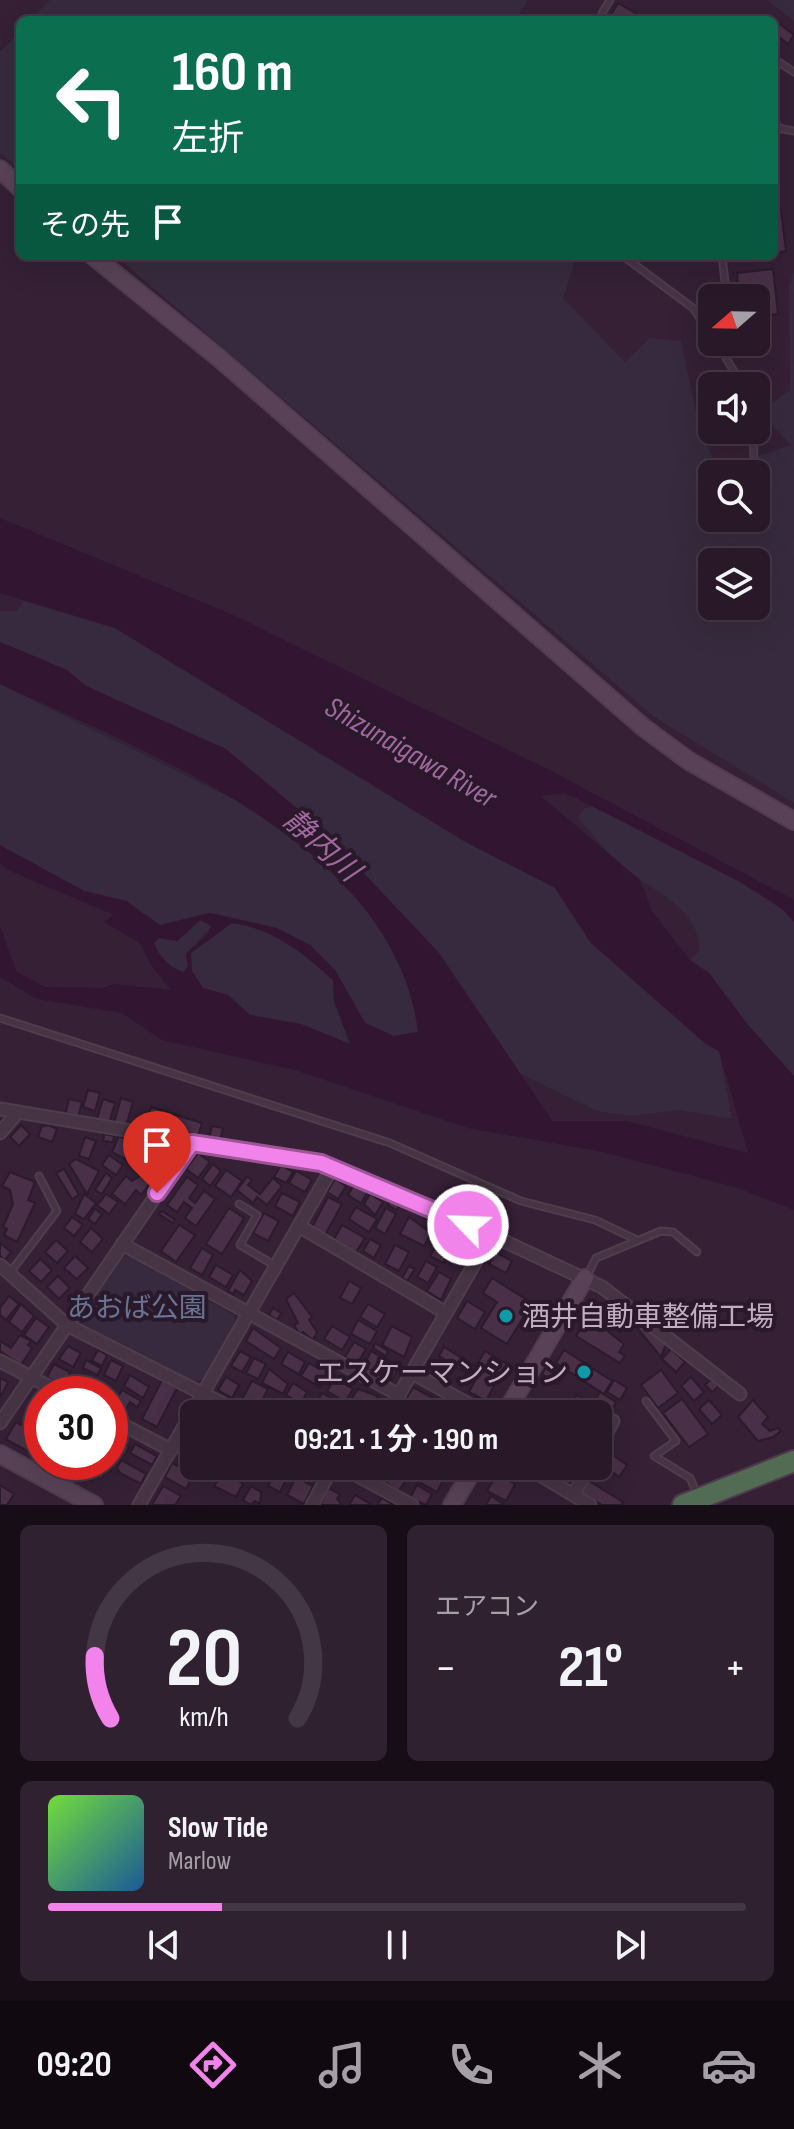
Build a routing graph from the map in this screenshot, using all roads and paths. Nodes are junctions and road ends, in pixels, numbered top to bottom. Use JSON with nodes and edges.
{"nodes":[{"id":1,"x":0,"y":169,"type":"edge"},
{"id":2,"x":16,"y":184,"type":"edge"},
{"id":3,"x":98,"y":260,"type":"edge"},
{"id":4,"x":628,"y":260,"type":"edge"},
{"id":5,"x":722,"y":260,"type":"edge"},
{"id":6,"x":725,"y":284,"type":"edge"},
{"id":7,"x":698,"y":315,"type":"edge"},
{"id":8,"x":753,"y":444,"type":"edge"},
{"id":9,"x":754,"y":460,"type":"dead end"},
{"id":10,"x":794,"y":821,"type":"edge"},
{"id":11,"x":0,"y":1018,"type":"edge"},
{"id":12,"x":0,"y":1109,"type":"edge"},
{"id":13,"x":18,"y":1112,"type":"junction"},
{"id":14,"x":0,"y":1133,"type":"edge"},
{"id":15,"x":192,"y":1143,"type":"junction"},
{"id":16,"x":332,"y":1168,"type":"junction"},
{"id":17,"x":39,"y":1176,"type":"dead end"},
{"id":18,"x":239,"y":1204,"type":"dead end"},
{"id":19,"x":299,"y":1226,"type":"junction"},
{"id":20,"x":491,"y":1235,"type":"junction"},
{"id":21,"x":637,"y":1240,"type":"junction"},
{"id":22,"x":122,"y":1244,"type":"junction"},
{"id":23,"x":697,"y":1252,"type":"dead end"},
{"id":24,"x":276,"y":1266,"type":"junction"},
{"id":25,"x":5,"y":1269,"type":"edge"},
{"id":26,"x":585,"y":1278,"type":"junction"},
{"id":27,"x":249,"y":1312,"type":"junction"},
{"id":28,"x":446,"y":1313,"type":"junction"},
{"id":29,"x":67,"y":1325,"type":"junction"},
{"id":30,"x":0,"y":1361,"type":"edge"},
{"id":31,"x":412,"y":1373,"type":"junction"},
{"id":32,"x":29,"y":1376,"type":"edge"},
{"id":33,"x":32,"y":1376,"type":"edge"},
{"id":34,"x":24,"y":1387,"type":"edge"},
{"id":35,"x":204,"y":1393,"type":"junction"},
{"id":36,"x":740,"y":1394,"type":"dead end"},
{"id":37,"x":399,"y":1395,"type":"junction"},
{"id":38,"x":217,"y":1400,"type":"edge"},
{"id":39,"x":396,"y":1400,"type":"edge"},
{"id":40,"x":461,"y":1400,"type":"edge"},
{"id":41,"x":513,"y":1400,"type":"edge"},
{"id":42,"x":646,"y":1401,"type":"dead end"},
{"id":43,"x":0,"y":1423,"type":"edge"},
{"id":44,"x":128,"y":1427,"type":"edge"},
{"id":45,"x":171,"y":1450,"type":"junction"},
{"id":46,"x":0,"y":1454,"type":"edge"},
{"id":47,"x":794,"y":1461,"type":"edge"},
{"id":48,"x":327,"y":1480,"type":"edge"},
{"id":49,"x":372,"y":1480,"type":"edge"},
{"id":50,"x":467,"y":1480,"type":"edge"},
{"id":51,"x":550,"y":1480,"type":"edge"},
{"id":52,"x":582,"y":1480,"type":"edge"},
{"id":53,"x":574,"y":1494,"type":"junction"},
{"id":54,"x":691,"y":1502,"type":"edge"},
{"id":55,"x":94,"y":1505,"type":"edge"},
{"id":56,"x":139,"y":1505,"type":"edge"},
{"id":57,"x":312,"y":1505,"type":"edge"},
{"id":58,"x":412,"y":1505,"type":"edge"},
{"id":59,"x":452,"y":1505,"type":"edge"},
{"id":60,"x":590,"y":1505,"type":"edge"}],
"edges":[{"from":1,"to":2,"type":"street"},
{"from":3,"to":10,"type":"street"},
{"from":4,"to":7,"type":"lane"},
{"from":5,"to":6,"type":"lane"},
{"from":8,"to":9,"type":"lane"},
{"from":11,"to":21,"type":"lane"},
{"from":12,"to":13,"type":"street"},
{"from":13,"to":14,"type":"street"},
{"from":13,"to":15,"type":"street"},
{"from":15,"to":16,"type":"street"},
{"from":15,"to":22,"type":"street"},
{"from":16,"to":19,"type":"street"},
{"from":16,"to":20,"type":"street"},
{"from":17,"to":25,"type":"lane"},
{"from":18,"to":24,"type":"lane"},
{"from":19,"to":24,"type":"street"},
{"from":19,"to":28,"type":"street"},
{"from":20,"to":26,"type":"street"},
{"from":20,"to":28,"type":"street"},
{"from":21,"to":23,"type":"lane"},
{"from":21,"to":26,"type":"lane"},
{"from":22,"to":27,"type":"street"},
{"from":22,"to":29,"type":"street"},
{"from":24,"to":27,"type":"street"},
{"from":25,"to":29,"type":"street"},
{"from":26,"to":36,"type":"street"},
{"from":26,"to":41,"type":"street"},
{"from":27,"to":35,"type":"street"},
{"from":27,"to":37,"type":"street"},
{"from":28,"to":31,"type":"street"},
{"from":29,"to":33,"type":"street"},
{"from":29,"to":35,"type":"street"},
{"from":30,"to":32,"type":"street"},
{"from":31,"to":37,"type":"street"},
{"from":31,"to":40,"type":"street"},
{"from":34,"to":43,"type":"street"},
{"from":35,"to":38,"type":"street"},
{"from":35,"to":45,"type":"street"},
{"from":37,"to":39,"type":"street"},
{"from":42,"to":54,"type":"lane"},
{"from":44,"to":45,"type":"street"},
{"from":45,"to":56,"type":"street"},
{"from":46,"to":55,"type":"street"},
{"from":47,"to":54,"type":"highway"},
{"from":48,"to":57,"type":"street"},
{"from":49,"to":58,"type":"street"},
{"from":50,"to":59,"type":"street"},
{"from":51,"to":53,"type":"street"},
{"from":52,"to":53,"type":"street"},
{"from":53,"to":60,"type":"street"}]}
